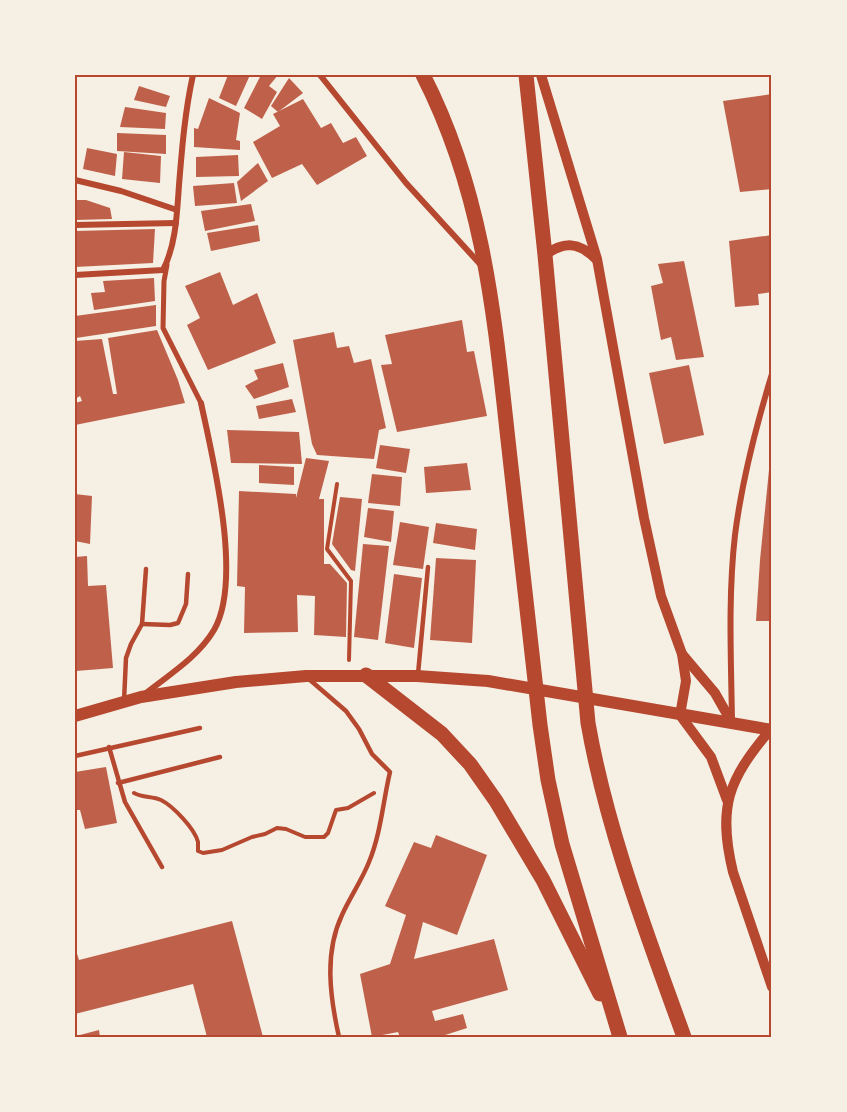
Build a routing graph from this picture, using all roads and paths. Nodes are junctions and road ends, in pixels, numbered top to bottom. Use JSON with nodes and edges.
{"nodes":[{"id":1,"x":193,"y":75,"type":"edge"},
{"id":2,"x":320,"y":75,"type":"edge"},
{"id":3,"x":423,"y":75,"type":"edge"},
{"id":4,"x":526,"y":75,"type":"edge"},
{"id":5,"x":541,"y":75,"type":"edge"},
{"id":6,"x":75,"y":180,"type":"edge"},
{"id":7,"x":177,"y":210,"type":"junction"},
{"id":8,"x":176,"y":223,"type":"junction"},
{"id":9,"x":75,"y":225,"type":"edge"},
{"id":10,"x":544,"y":255,"type":"junction"},
{"id":11,"x":597,"y":259,"type":"junction"},
{"id":12,"x":167,"y":262,"type":"junction"},
{"id":13,"x":486,"y":271,"type":"junction"},
{"id":14,"x":75,"y":275,"type":"edge"},
{"id":15,"x":772,"y":374,"type":"edge"},
{"id":16,"x":201,"y":404,"type":"joint"},
{"id":17,"x":337,"y":484,"type":"dead end"},
{"id":18,"x":428,"y":567,"type":"dead end"},
{"id":19,"x":146,"y":569,"type":"dead end"},
{"id":20,"x":188,"y":574,"type":"dead end"},
{"id":21,"x":142,"y":624,"type":"junction"},
{"id":22,"x":682,"y":654,"type":"junction"},
{"id":23,"x":349,"y":675,"type":"junction"},
{"id":24,"x":366,"y":675,"type":"junction"},
{"id":25,"x":306,"y":676,"type":"junction"},
{"id":26,"x":417,"y":676,"type":"junction"},
{"id":27,"x":141,"y":697,"type":"junction"},
{"id":28,"x":124,"y":701,"type":"junction"},
{"id":29,"x":676,"y":714,"type":"junction"},
{"id":30,"x":75,"y":716,"type":"edge"},
{"id":31,"x":732,"y":723,"type":"junction"},
{"id":32,"x":200,"y":728,"type":"dead end"},
{"id":33,"x":771,"y":730,"type":"edge"},
{"id":34,"x":109,"y":747,"type":"junction"},
{"id":35,"x":75,"y":756,"type":"edge"},
{"id":36,"x":220,"y":757,"type":"dead end"},
{"id":37,"x":118,"y":783,"type":"junction"},
{"id":38,"x":136,"y":794,"type":"dead end"},
{"id":39,"x":362,"y":799,"type":"dead end"},
{"id":40,"x":728,"y":800,"type":"junction"},
{"id":41,"x":162,"y":867,"type":"dead end"},
{"id":42,"x":772,"y":987,"type":"edge"},
{"id":43,"x":620,"y":1036,"type":"edge"},
{"id":44,"x":339,"y":1037,"type":"edge"},
{"id":45,"x":684,"y":1037,"type":"edge"}],
"edges":[{"from":1,"to":7,"type":"street"},
{"from":2,"to":13,"type":"street"},
{"from":3,"to":13,"type":"main road"},
{"from":4,"to":10,"type":"main road"},
{"from":5,"to":11,"type":"street"},
{"from":6,"to":7,"type":"street"},
{"from":7,"to":8,"type":"street"},
{"from":8,"to":9,"type":"street"},
{"from":8,"to":12,"type":"street"},
{"from":10,"to":11,"type":"street"},
{"from":10,"to":45,"type":"main road"},
{"from":11,"to":22,"type":"street"},
{"from":12,"to":14,"type":"street"},
{"from":12,"to":16,"type":"street"},
{"from":13,"to":43,"type":"main road"},
{"from":15,"to":31,"type":"street"},
{"from":16,"to":27,"type":"street"},
{"from":17,"to":23,"type":"path"},
{"from":18,"to":26,"type":"lane"},
{"from":19,"to":21,"type":"lane"},
{"from":20,"to":21,"type":"lane"},
{"from":21,"to":28,"type":"lane"},
{"from":22,"to":29,"type":"street"},
{"from":22,"to":31,"type":"street"},
{"from":23,"to":24,"type":"main road"},
{"from":23,"to":25,"type":"main road"},
{"from":24,"to":26,"type":"main road"},
{"from":24,"to":43,"type":"main road"},
{"from":25,"to":27,"type":"main road"},
{"from":25,"to":44,"type":"lane"},
{"from":26,"to":29,"type":"main road"},
{"from":27,"to":28,"type":"main road"},
{"from":28,"to":30,"type":"main road"},
{"from":29,"to":31,"type":"main road"},
{"from":29,"to":40,"type":"street"},
{"from":31,"to":33,"type":"main road"},
{"from":32,"to":34,"type":"lane"},
{"from":33,"to":40,"type":"street"},
{"from":34,"to":35,"type":"lane"},
{"from":34,"to":37,"type":"lane"},
{"from":36,"to":37,"type":"lane"},
{"from":37,"to":41,"type":"lane"},
{"from":38,"to":39,"type":"path"},
{"from":40,"to":42,"type":"street"}]}
